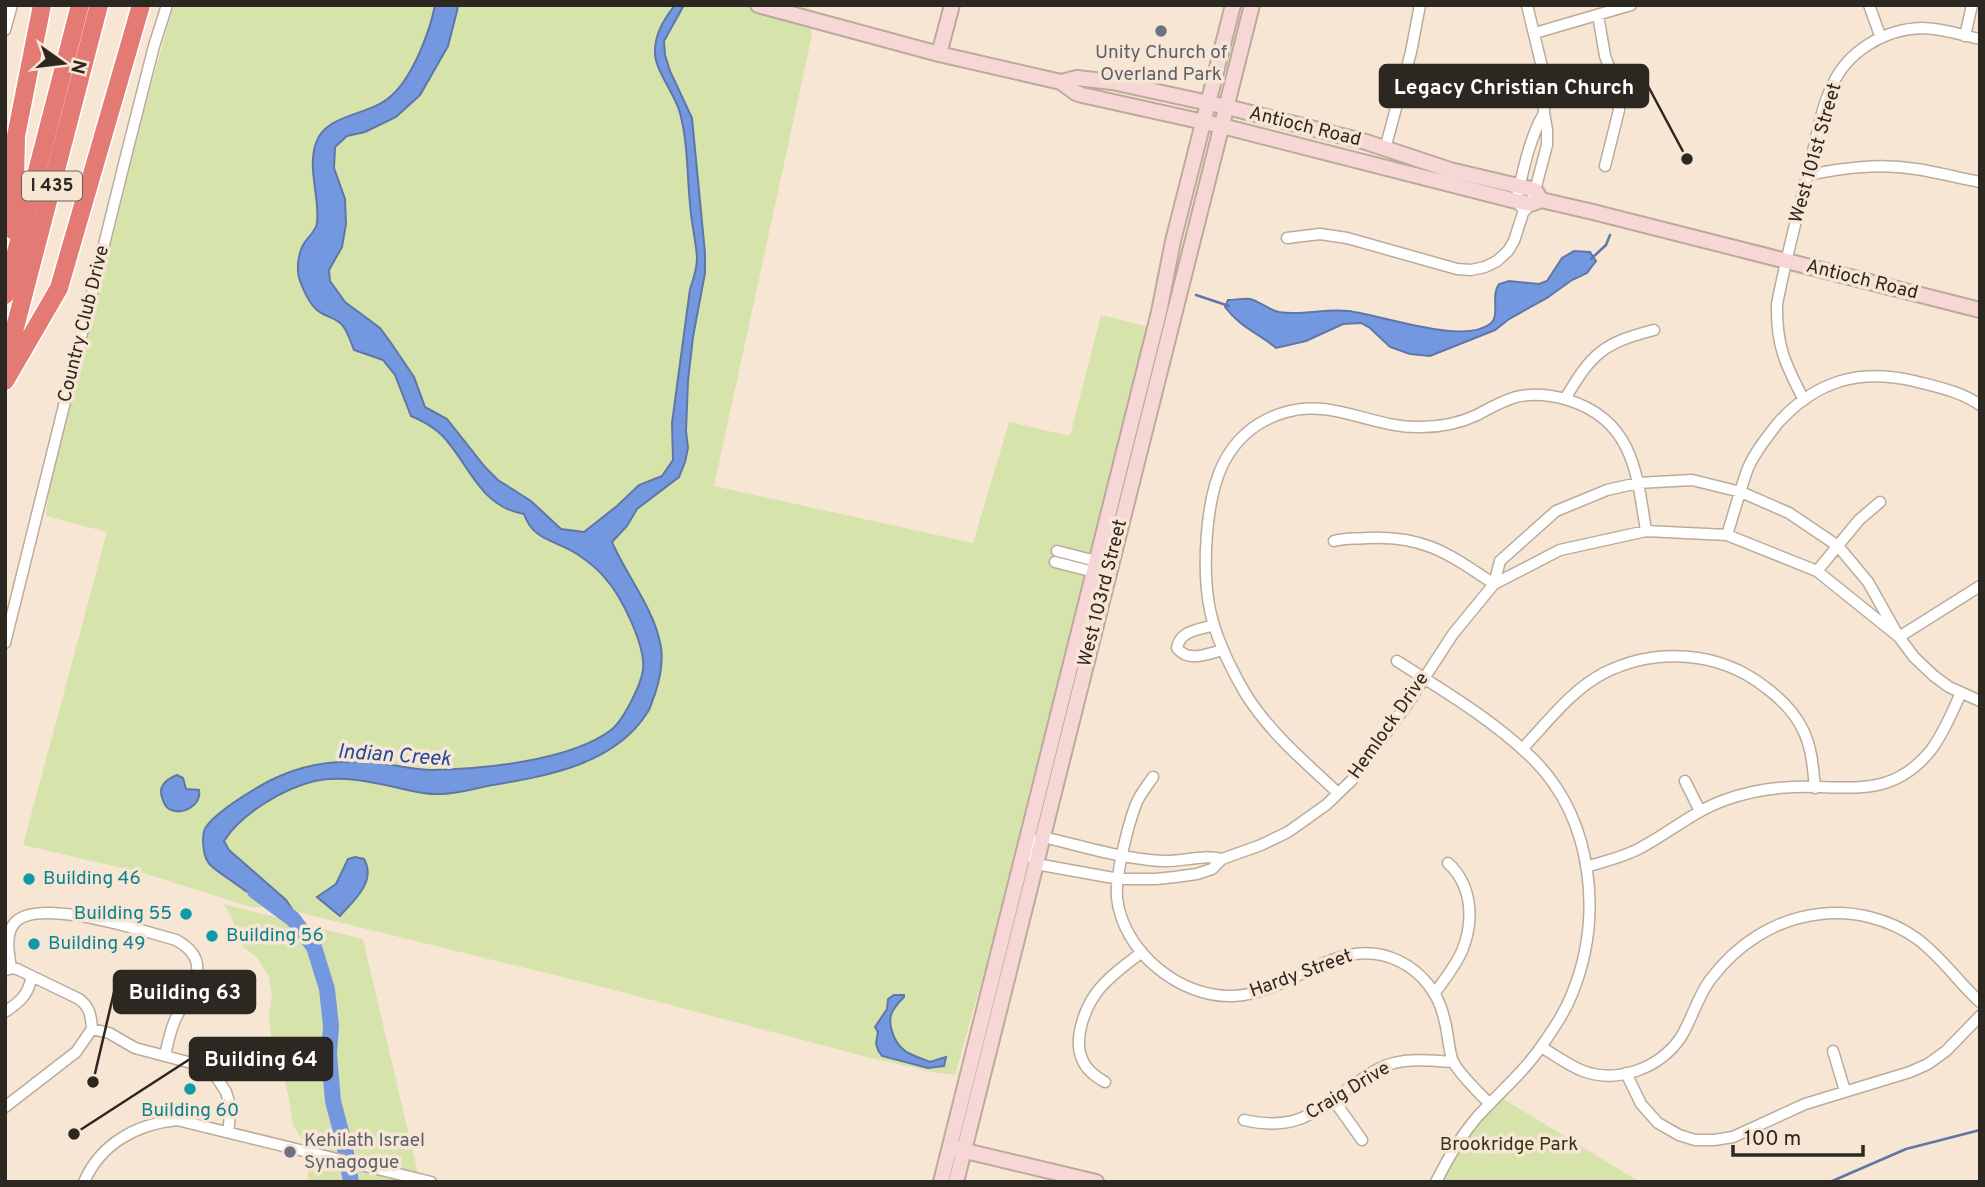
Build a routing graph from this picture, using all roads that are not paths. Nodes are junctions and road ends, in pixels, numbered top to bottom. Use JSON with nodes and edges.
{"nodes":[{"id":1,"x":12,"y":5,"type":"edge"},
{"id":2,"x":42,"y":5,"type":"edge"},
{"id":3,"x":80,"y":5,"type":"edge"},
{"id":4,"x":99,"y":5,"type":"edge"},
{"id":5,"x":141,"y":5,"type":"edge"},
{"id":6,"x":167,"y":5,"type":"edge"},
{"id":7,"x":758,"y":5,"type":"edge"},
{"id":8,"x":952,"y":5,"type":"edge"},
{"id":9,"x":1233,"y":5,"type":"edge"},
{"id":10,"x":1252,"y":5,"type":"edge"},
{"id":11,"x":1420,"y":5,"type":"edge"},
{"id":12,"x":1527,"y":5,"type":"edge"},
{"id":13,"x":1632,"y":5,"type":"edge"},
{"id":14,"x":1869,"y":5,"type":"edge"},
{"id":15,"x":1972,"y":5,"type":"edge"},
{"id":16,"x":1604,"y":11,"type":"edge"},
{"id":17,"x":5,"y":30,"type":"edge"},
{"id":18,"x":1535,"y":33,"type":"junction"},
{"id":19,"x":1965,"y":36,"type":"junction"},
{"id":20,"x":1881,"y":38,"type":"junction"},
{"id":21,"x":1980,"y":39,"type":"edge"},
{"id":22,"x":939,"y":54,"type":"junction"},
{"id":23,"x":1061,"y":82,"type":"junction"},
{"id":24,"x":1208,"y":103,"type":"junction"},
{"id":25,"x":1227,"y":107,"type":"junction"},
{"id":26,"x":1544,"y":113,"type":"junction"},
{"id":27,"x":1203,"y":122,"type":"junction"},
{"id":28,"x":1222,"y":126,"type":"junction"},
{"id":29,"x":1385,"y":149,"type":"junction"},
{"id":30,"x":1605,"y":166,"type":"dead end"},
{"id":31,"x":1808,"y":176,"type":"junction"},
{"id":32,"x":1980,"y":183,"type":"edge"},
{"id":33,"x":1528,"y":199,"type":"junction"},
{"id":34,"x":1287,"y":238,"type":"dead end"},
{"id":35,"x":1786,"y":261,"type":"junction"},
{"id":36,"x":13,"y":266,"type":"junction"},
{"id":37,"x":5,"y":295,"type":"edge"},
{"id":38,"x":1980,"y":310,"type":"edge"},
{"id":39,"x":1654,"y":330,"type":"dead end"},
{"id":40,"x":5,"y":366,"type":"edge"},
{"id":41,"x":5,"y":381,"type":"edge"},
{"id":42,"x":1565,"y":399,"type":"junction"},
{"id":43,"x":1804,"y":400,"type":"junction"},
{"id":44,"x":1980,"y":405,"type":"edge"},
{"id":45,"x":1638,"y":483,"type":"junction"},
{"id":46,"x":1741,"y":492,"type":"junction"},
{"id":47,"x":1880,"y":502,"type":"dead end"},
{"id":48,"x":1646,"y":531,"type":"junction"},
{"id":49,"x":1727,"y":535,"type":"junction"},
{"id":50,"x":1334,"y":541,"type":"dead end"},
{"id":51,"x":1838,"y":546,"type":"junction"},
{"id":52,"x":1057,"y":551,"type":"dead end"},
{"id":53,"x":1055,"y":562,"type":"dead end"},
{"id":54,"x":1095,"y":566,"type":"junction"},
{"id":55,"x":1109,"y":569,"type":"junction"},
{"id":56,"x":1817,"y":571,"type":"junction"},
{"id":57,"x":1494,"y":584,"type":"junction"},
{"id":58,"x":1980,"y":586,"type":"edge"},
{"id":59,"x":1214,"y":625,"type":"junction"},
{"id":60,"x":1899,"y":637,"type":"junction"},
{"id":61,"x":5,"y":643,"type":"edge"},
{"id":62,"x":1223,"y":650,"type":"junction"},
{"id":63,"x":1397,"y":662,"type":"dead end"},
{"id":64,"x":1423,"y":678,"type":"junction"},
{"id":65,"x":1961,"y":693,"type":"junction"},
{"id":66,"x":1980,"y":701,"type":"edge"},
{"id":67,"x":1522,"y":749,"type":"junction"},
{"id":68,"x":1153,"y":777,"type":"dead end"},
{"id":69,"x":1685,"y":781,"type":"dead end"},
{"id":70,"x":1815,"y":788,"type":"junction"},
{"id":71,"x":1338,"y":793,"type":"junction"},
{"id":72,"x":1700,"y":811,"type":"junction"},
{"id":73,"x":1043,"y":837,"type":"junction"},
{"id":74,"x":1025,"y":846,"type":"junction"},
{"id":75,"x":1122,"y":856,"type":"junction"},
{"id":76,"x":1222,"y":859,"type":"junction"},
{"id":77,"x":1448,"y":863,"type":"dead end"},
{"id":78,"x":1036,"y":864,"type":"junction"},
{"id":79,"x":1586,"y":867,"type":"junction"},
{"id":80,"x":1119,"y":879,"type":"junction"},
{"id":81,"x":1142,"y":952,"type":"junction"},
{"id":82,"x":8,"y":969,"type":"edge"},
{"id":83,"x":32,"y":976,"type":"junction"},
{"id":84,"x":1434,"y":993,"type":"junction"},
{"id":85,"x":1980,"y":1002,"type":"edge"},
{"id":86,"x":5,"y":1012,"type":"edge"},
{"id":87,"x":1980,"y":1016,"type":"edge"},
{"id":88,"x":93,"y":1029,"type":"junction"},
{"id":89,"x":1541,"y":1047,"type":"junction"},
{"id":90,"x":1833,"y":1051,"type":"dead end"},
{"id":91,"x":165,"y":1055,"type":"junction"},
{"id":92,"x":1453,"y":1062,"type":"junction"},
{"id":93,"x":1626,"y":1073,"type":"junction"},
{"id":94,"x":1105,"y":1082,"type":"dead end"},
{"id":95,"x":1845,"y":1091,"type":"junction"},
{"id":96,"x":1333,"y":1099,"type":"junction"},
{"id":97,"x":1490,"y":1104,"type":"junction"},
{"id":98,"x":5,"y":1107,"type":"edge"},
{"id":99,"x":1244,"y":1120,"type":"dead end"},
{"id":100,"x":228,"y":1132,"type":"junction"},
{"id":101,"x":1362,"y":1140,"type":"dead end"},
{"id":102,"x":956,"y":1149,"type":"junction"},
{"id":103,"x":84,"y":1182,"type":"edge"},
{"id":104,"x":431,"y":1182,"type":"edge"},
{"id":105,"x":941,"y":1182,"type":"edge"},
{"id":106,"x":956,"y":1182,"type":"edge"},
{"id":107,"x":1096,"y":1182,"type":"edge"},
{"id":108,"x":1436,"y":1182,"type":"edge"}],
"edges":[{"from":1,"to":17,"type":"street"},
{"from":2,"to":36,"type":"highway"},
{"from":3,"to":36,"type":"highway","number":"I 435"},
{"from":4,"to":40,"type":"highway","number":"I 435"},
{"from":5,"to":41,"type":"highway"},
{"from":6,"to":61,"type":"street","name":"Country Club Drive"},
{"from":7,"to":22,"type":"main road","name":"Antioch Road"},
{"from":8,"to":22,"type":"main road"},
{"from":9,"to":24,"type":"main road","name":"West 103rd Street"},
{"from":10,"to":25,"type":"main road","name":"West 103rd Street"},
{"from":11,"to":29,"type":"street"},
{"from":12,"to":18,"type":"street"},
{"from":13,"to":16,"type":"street"},
{"from":14,"to":20,"type":"street"},
{"from":15,"to":19,"type":"street"},
{"from":16,"to":18,"type":"street"},
{"from":16,"to":30,"type":"street"},
{"from":18,"to":26,"type":"street"},
{"from":19,"to":20,"type":"street","name":"West 101st Street"},
{"from":19,"to":21,"type":"street","name":"West 101st Street"},
{"from":20,"to":31,"type":"street","name":"West 101st Street"},
{"from":22,"to":23,"type":"main road","name":"Antioch Road"},
{"from":23,"to":24,"type":"main road","name":"Antioch Road"},
{"from":23,"to":27,"type":"main road","name":"Antioch Road"},
{"from":24,"to":25,"type":"main road","name":"Antioch Road"},
{"from":24,"to":27,"type":"main road","name":"West 103rd Street"},
{"from":25,"to":28,"type":"main road","name":"West 103rd Street"},
{"from":25,"to":29,"type":"main road","name":"Antioch Road"},
{"from":26,"to":33,"type":"street"},
{"from":26,"to":33,"type":"street"},
{"from":27,"to":28,"type":"main road","name":"Antioch Road"},
{"from":27,"to":54,"type":"main road","name":"West 103rd Street"},
{"from":28,"to":33,"type":"main road","name":"Antioch Road"},
{"from":28,"to":55,"type":"main road","name":"West 103rd Street"},
{"from":29,"to":33,"type":"main road","name":"Antioch Road"},
{"from":31,"to":32,"type":"street"},
{"from":31,"to":35,"type":"street","name":"West 101st Street"},
{"from":33,"to":34,"type":"street"},
{"from":33,"to":35,"type":"main road","name":"Antioch Road"},
{"from":35,"to":38,"type":"main road","name":"Antioch Road"},
{"from":35,"to":43,"type":"street","name":"West 101st Street"},
{"from":36,"to":37,"type":"highway","number":"I 435"},
{"from":39,"to":42,"type":"street"},
{"from":42,"to":45,"type":"street"},
{"from":42,"to":59,"type":"street"},
{"from":43,"to":44,"type":"street"},
{"from":43,"to":46,"type":"street"},
{"from":45,"to":46,"type":"street","name":"Hemlock Drive"},
{"from":45,"to":48,"type":"street"},
{"from":45,"to":57,"type":"street","name":"Hemlock Drive"},
{"from":46,"to":49,"type":"street"},
{"from":46,"to":51,"type":"street","name":"Hemlock Drive"},
{"from":47,"to":51,"type":"street"},
{"from":48,"to":49,"type":"street","name":"Hemlock Drive"},
{"from":48,"to":57,"type":"street","name":"Hemlock Drive"},
{"from":49,"to":56,"type":"street","name":"Hemlock Drive"},
{"from":50,"to":57,"type":"street"},
{"from":51,"to":56,"type":"street"},
{"from":51,"to":60,"type":"street","name":"Hemlock Drive"},
{"from":52,"to":54,"type":"street"},
{"from":53,"to":54,"type":"street"},
{"from":54,"to":55,"type":"street"},
{"from":54,"to":74,"type":"main road","name":"West 103rd Street"},
{"from":55,"to":73,"type":"main road","name":"West 103rd Street"},
{"from":56,"to":60,"type":"street","name":"Hemlock Drive"},
{"from":57,"to":64,"type":"street","name":"Hemlock Drive"},
{"from":58,"to":60,"type":"street"},
{"from":59,"to":62,"type":"street"},
{"from":59,"to":62,"type":"street"},
{"from":60,"to":65,"type":"street","name":"Hemlock Drive"},
{"from":62,"to":71,"type":"street"},
{"from":63,"to":64,"type":"street"},
{"from":64,"to":67,"type":"street"},
{"from":64,"to":71,"type":"street","name":"Hemlock Drive"},
{"from":65,"to":66,"type":"street","name":"Hemlock Drive"},
{"from":65,"to":70,"type":"street"},
{"from":67,"to":70,"type":"street"},
{"from":67,"to":79,"type":"street"},
{"from":68,"to":75,"type":"street"},
{"from":69,"to":72,"type":"street"},
{"from":70,"to":72,"type":"street"},
{"from":71,"to":76,"type":"street","name":"Hemlock Drive"},
{"from":72,"to":79,"type":"street"},
{"from":73,"to":74,"type":"street"},
{"from":73,"to":75,"type":"street","name":"Hemlock Drive"},
{"from":73,"to":78,"type":"main road","name":"West 103rd Street"},
{"from":74,"to":78,"type":"street"},
{"from":74,"to":102,"type":"main road","name":"West 103rd Street"},
{"from":75,"to":76,"type":"street","name":"Hemlock Drive"},
{"from":75,"to":80,"type":"street","name":"Hardy Street"},
{"from":76,"to":80,"type":"street","name":"Hemlock Drive"},
{"from":77,"to":84,"type":"street"},
{"from":78,"to":80,"type":"street","name":"Hemlock Drive"},
{"from":78,"to":102,"type":"main road","name":"West 103rd Street"},
{"from":79,"to":89,"type":"street"},
{"from":80,"to":81,"type":"street","name":"Hardy Street"},
{"from":81,"to":84,"type":"street","name":"Hardy Street"},
{"from":81,"to":94,"type":"street"},
{"from":82,"to":83,"type":"street"},
{"from":82,"to":91,"type":"street"},
{"from":83,"to":86,"type":"street"},
{"from":83,"to":88,"type":"street"},
{"from":84,"to":92,"type":"street","name":"Hardy Street"},
{"from":85,"to":93,"type":"street"},
{"from":87,"to":95,"type":"street"},
{"from":88,"to":91,"type":"street"},
{"from":88,"to":98,"type":"street"},
{"from":89,"to":93,"type":"street"},
{"from":89,"to":97,"type":"street"},
{"from":90,"to":95,"type":"street"},
{"from":91,"to":100,"type":"street"},
{"from":92,"to":96,"type":"street","name":"Craig Drive"},
{"from":92,"to":97,"type":"street"},
{"from":93,"to":95,"type":"street"},
{"from":96,"to":99,"type":"street","name":"Craig Drive"},
{"from":96,"to":101,"type":"street"},
{"from":97,"to":108,"type":"street"},
{"from":100,"to":103,"type":"street"},
{"from":100,"to":104,"type":"street"},
{"from":102,"to":105,"type":"main road","name":"West 103rd Street"},
{"from":102,"to":106,"type":"main road","name":"West 103rd Street"},
{"from":102,"to":107,"type":"main road"}]}
